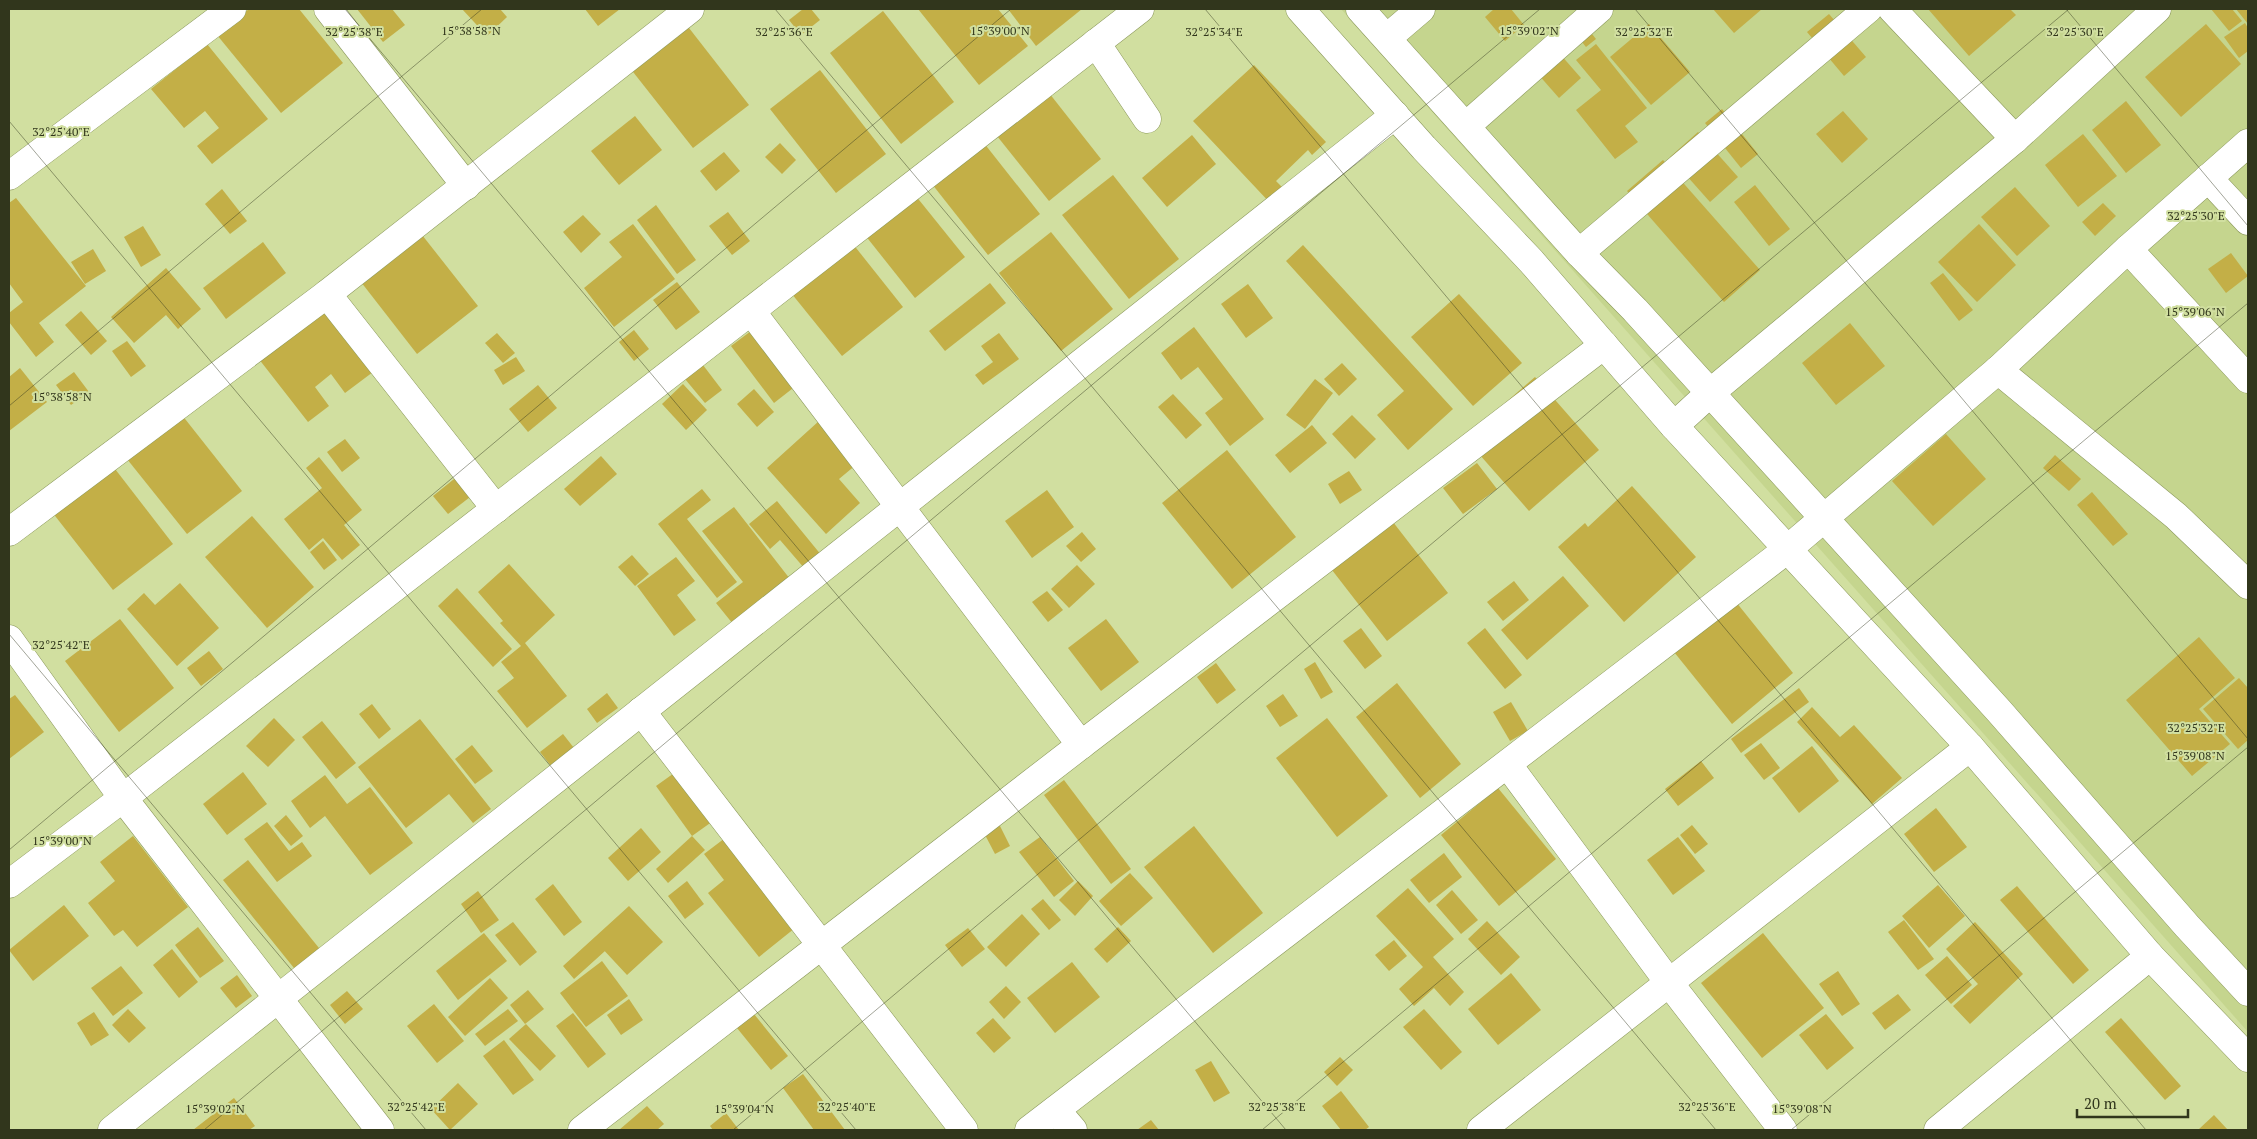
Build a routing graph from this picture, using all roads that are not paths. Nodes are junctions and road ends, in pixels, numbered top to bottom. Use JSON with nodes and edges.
{"nodes":[{"id":1,"x":232,"y":9,"type":"edge"},
{"id":2,"x":328,"y":9,"type":"edge"},
{"id":3,"x":690,"y":9,"type":"edge"},
{"id":4,"x":1140,"y":9,"type":"edge"},
{"id":5,"x":1300,"y":9,"type":"edge"},
{"id":6,"x":1360,"y":9,"type":"edge"},
{"id":7,"x":1420,"y":9,"type":"edge"},
{"id":8,"x":1599,"y":9,"type":"edge"},
{"id":9,"x":1868,"y":9,"type":"edge"},
{"id":10,"x":1892,"y":9,"type":"edge"},
{"id":11,"x":2157,"y":9,"type":"edge"},
{"id":12,"x":1387,"y":38,"type":"junction"},
{"id":13,"x":1096,"y":43,"type":"junction"},
{"id":14,"x":1395,"y":115,"type":"junction"},
{"id":15,"x":1147,"y":119,"type":"dead end"},
{"id":16,"x":1466,"y":126,"type":"junction"},
{"id":17,"x":2015,"y":139,"type":"junction"},
{"id":18,"x":2248,"y":143,"type":"edge"},
{"id":19,"x":9,"y":176,"type":"edge"},
{"id":20,"x":2208,"y":178,"type":"junction"},
{"id":21,"x":466,"y":186,"type":"junction"},
{"id":22,"x":2248,"y":221,"type":"edge"},
{"id":23,"x":2128,"y":248,"type":"junction"},
{"id":24,"x":1579,"y":253,"type":"junction"},
{"id":25,"x":327,"y":294,"type":"junction"},
{"id":26,"x":751,"y":311,"type":"junction"},
{"id":27,"x":1604,"y":345,"type":"junction"},
{"id":28,"x":1998,"y":370,"type":"junction"},
{"id":29,"x":2248,"y":379,"type":"edge"},
{"id":30,"x":1710,"y":393,"type":"junction"},
{"id":31,"x":1674,"y":426,"type":"junction"},
{"id":32,"x":899,"y":506,"type":"junction"},
{"id":33,"x":496,"y":509,"type":"junction"},
{"id":34,"x":1823,"y":517,"type":"junction"},
{"id":35,"x":9,"y":532,"type":"edge"},
{"id":36,"x":1788,"y":548,"type":"junction"},
{"id":37,"x":2248,"y":585,"type":"edge"},
{"id":38,"x":9,"y":639,"type":"edge"},
{"id":39,"x":641,"y":711,"type":"junction"},
{"id":40,"x":1081,"y":745,"type":"junction"},
{"id":41,"x":1970,"y":746,"type":"junction"},
{"id":42,"x":1508,"y":765,"type":"junction"},
{"id":43,"x":123,"y":798,"type":"junction"},
{"id":44,"x":9,"y":884,"type":"edge"},
{"id":45,"x":822,"y":945,"type":"junction"},
{"id":46,"x":2150,"y":956,"type":"junction"},
{"id":47,"x":1670,"y":984,"type":"junction"},
{"id":48,"x":2248,"y":992,"type":"edge"},
{"id":49,"x":278,"y":999,"type":"junction"},
{"id":50,"x":2248,"y":1058,"type":"edge"},
{"id":51,"x":1064,"y":1120,"type":"edge"},
{"id":52,"x":112,"y":1130,"type":"edge"},
{"id":53,"x":380,"y":1130,"type":"edge"},
{"id":54,"x":582,"y":1130,"type":"edge"},
{"id":55,"x":964,"y":1130,"type":"edge"},
{"id":56,"x":1029,"y":1130,"type":"edge"},
{"id":57,"x":1481,"y":1130,"type":"edge"},
{"id":58,"x":1783,"y":1130,"type":"edge"},
{"id":59,"x":1938,"y":1130,"type":"edge"}],
"edges":[{"from":1,"to":19,"type":"street"},
{"from":2,"to":21,"type":"street"},
{"from":3,"to":21,"type":"street"},
{"from":4,"to":13,"type":"street"},
{"from":5,"to":14,"type":"street"},
{"from":6,"to":12,"type":"street"},
{"from":7,"to":12,"type":"street"},
{"from":8,"to":16,"type":"street"},
{"from":9,"to":24,"type":"street"},
{"from":10,"to":17,"type":"street"},
{"from":11,"to":17,"type":"street"},
{"from":12,"to":16,"type":"street"},
{"from":13,"to":15,"type":"street"},
{"from":13,"to":26,"type":"street"},
{"from":14,"to":27,"type":"street"},
{"from":14,"to":32,"type":"street"},
{"from":16,"to":24,"type":"street"},
{"from":17,"to":30,"type":"street"},
{"from":18,"to":20,"type":"street"},
{"from":20,"to":22,"type":"street"},
{"from":20,"to":23,"type":"street"},
{"from":21,"to":25,"type":"street"},
{"from":23,"to":28,"type":"street"},
{"from":23,"to":29,"type":"street"},
{"from":24,"to":30,"type":"street"},
{"from":25,"to":33,"type":"street"},
{"from":25,"to":35,"type":"street"},
{"from":26,"to":32,"type":"street"},
{"from":26,"to":33,"type":"street"},
{"from":27,"to":31,"type":"street"},
{"from":27,"to":40,"type":"street"},
{"from":28,"to":34,"type":"street"},
{"from":28,"to":37,"type":"street"},
{"from":30,"to":31,"type":"street"},
{"from":30,"to":34,"type":"street"},
{"from":31,"to":36,"type":"street"},
{"from":32,"to":39,"type":"street"},
{"from":32,"to":40,"type":"street"},
{"from":33,"to":43,"type":"street"},
{"from":34,"to":36,"type":"street"},
{"from":34,"to":48,"type":"street"},
{"from":36,"to":41,"type":"street"},
{"from":36,"to":42,"type":"street"},
{"from":38,"to":43,"type":"street"},
{"from":39,"to":45,"type":"street"},
{"from":39,"to":49,"type":"street"},
{"from":40,"to":45,"type":"street"},
{"from":41,"to":46,"type":"street"},
{"from":41,"to":47,"type":"street"},
{"from":42,"to":47,"type":"street"},
{"from":42,"to":51,"type":"street"},
{"from":43,"to":44,"type":"street"},
{"from":43,"to":49,"type":"street"},
{"from":45,"to":54,"type":"street"},
{"from":45,"to":55,"type":"street"},
{"from":46,"to":50,"type":"street"},
{"from":46,"to":59,"type":"street"},
{"from":47,"to":57,"type":"street"},
{"from":47,"to":58,"type":"street"},
{"from":49,"to":52,"type":"street"},
{"from":49,"to":53,"type":"street"},
{"from":51,"to":56,"type":"street"}]}
